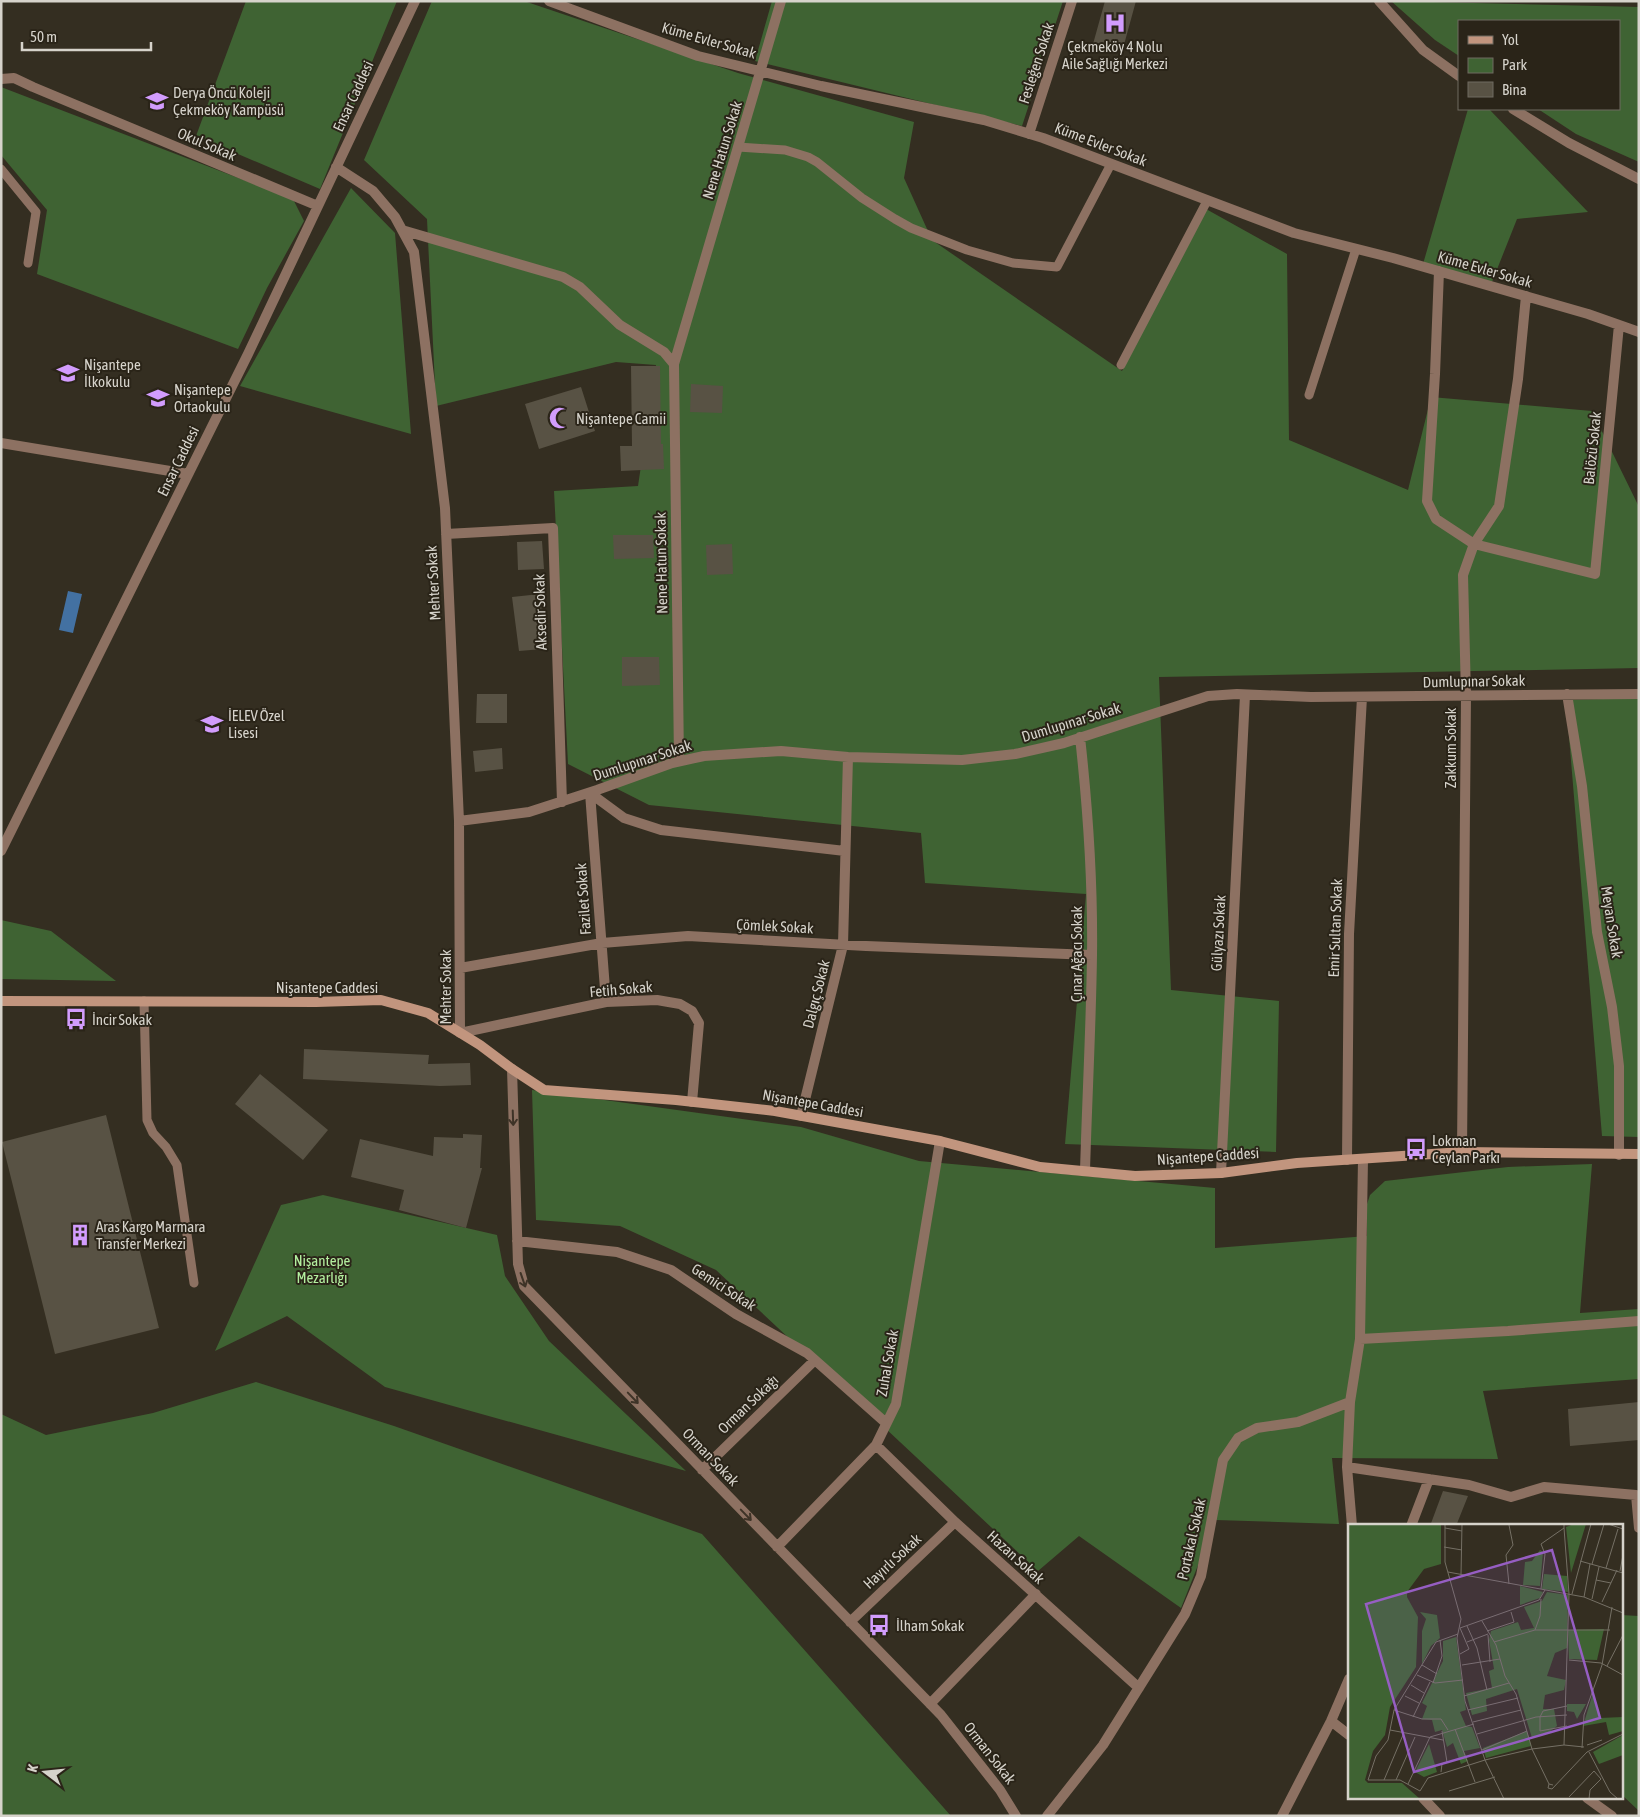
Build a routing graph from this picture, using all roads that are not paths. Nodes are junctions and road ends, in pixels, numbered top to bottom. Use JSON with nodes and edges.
{"nodes":[{"id":1,"x":415,"y":1,"type":"edge"},
{"id":2,"x":549,"y":1,"type":"edge"},
{"id":3,"x":781,"y":1,"type":"edge"},
{"id":4,"x":1072,"y":1,"type":"edge"},
{"id":5,"x":1379,"y":1,"type":"edge"},
{"id":6,"x":761,"y":71,"type":"junction"},
{"id":7,"x":1458,"y":75,"type":"edge"},
{"id":8,"x":1,"y":79,"type":"edge"},
{"id":9,"x":1515,"y":110,"type":"edge"},
{"id":10,"x":1029,"y":134,"type":"junction"},
{"id":11,"x":738,"y":146,"type":"junction"},
{"id":12,"x":1110,"y":164,"type":"junction"},
{"id":13,"x":336,"y":167,"type":"junction"},
{"id":14,"x":1,"y":169,"type":"edge"},
{"id":15,"x":1639,"y":179,"type":"edge"},
{"id":16,"x":1207,"y":200,"type":"junction"},
{"id":17,"x":318,"y":206,"type":"junction"},
{"id":18,"x":402,"y":230,"type":"junction"},
{"id":19,"x":1356,"y":249,"type":"junction"},
{"id":20,"x":28,"y":263,"type":"dead end"},
{"id":21,"x":1438,"y":271,"type":"junction"},
{"id":22,"x":1526,"y":296,"type":"junction"},
{"id":23,"x":1619,"y":325,"type":"junction"},
{"id":24,"x":1639,"y":332,"type":"edge"},
{"id":25,"x":674,"y":364,"type":"junction"},
{"id":26,"x":1121,"y":365,"type":"dead end"},
{"id":27,"x":1309,"y":395,"type":"dead end"},
{"id":28,"x":1,"y":443,"type":"edge"},
{"id":29,"x":188,"y":474,"type":"junction"},
{"id":30,"x":446,"y":534,"type":"junction"},
{"id":31,"x":1474,"y":544,"type":"junction"},
{"id":32,"x":1567,"y":694,"type":"junction"},
{"id":33,"x":1639,"y":694,"type":"edge"},
{"id":34,"x":1245,"y":695,"type":"junction"},
{"id":35,"x":1466,"y":696,"type":"junction"},
{"id":36,"x":1362,"y":697,"type":"junction"},
{"id":37,"x":1080,"y":737,"type":"junction"},
{"id":38,"x":848,"y":757,"type":"junction"},
{"id":39,"x":679,"y":762,"type":"junction"},
{"id":40,"x":590,"y":793,"type":"junction"},
{"id":41,"x":562,"y":802,"type":"junction"},
{"id":42,"x":459,"y":821,"type":"junction"},
{"id":43,"x":1,"y":851,"type":"edge"},
{"id":44,"x":846,"y":851,"type":"junction"},
{"id":45,"x":602,"y":943,"type":"junction"},
{"id":46,"x":843,"y":945,"type":"junction"},
{"id":47,"x":1092,"y":955,"type":"junction"},
{"id":48,"x":460,"y":968,"type":"junction"},
{"id":49,"x":1,"y":1001,"type":"edge"},
{"id":50,"x":144,"y":1001,"type":"junction"},
{"id":51,"x":606,"y":1002,"type":"junction"},
{"id":52,"x":460,"y":1033,"type":"junction"},
{"id":53,"x":512,"y":1069,"type":"junction"},
{"id":54,"x":692,"y":1102,"type":"junction"},
{"id":55,"x":801,"y":1116,"type":"junction"},
{"id":56,"x":940,"y":1141,"type":"junction"},
{"id":57,"x":1462,"y":1152,"type":"junction"},
{"id":58,"x":1619,"y":1154,"type":"junction"},
{"id":59,"x":1639,"y":1154,"type":"edge"},
{"id":60,"x":1363,"y":1159,"type":"junction"},
{"id":61,"x":1347,"y":1160,"type":"junction"},
{"id":62,"x":1085,"y":1172,"type":"junction"},
{"id":63,"x":1221,"y":1173,"type":"junction"},
{"id":64,"x":517,"y":1241,"type":"junction"},
{"id":65,"x":194,"y":1283,"type":"dead end"},
{"id":66,"x":1639,"y":1321,"type":"edge"},
{"id":67,"x":1360,"y":1339,"type":"junction"},
{"id":68,"x":815,"y":1360,"type":"junction"},
{"id":69,"x":1350,"y":1402,"type":"junction"},
{"id":70,"x":886,"y":1423,"type":"junction"},
{"id":71,"x":876,"y":1445,"type":"junction"},
{"id":72,"x":1347,"y":1467,"type":"junction"},
{"id":73,"x":702,"y":1470,"type":"junction"},
{"id":74,"x":1429,"y":1480,"type":"junction"},
{"id":75,"x":955,"y":1522,"type":"junction"},
{"id":76,"x":1352,"y":1524,"type":"edge"},
{"id":77,"x":1412,"y":1524,"type":"edge"},
{"id":78,"x":1639,"y":1528,"type":"edge"},
{"id":79,"x":777,"y":1547,"type":"junction"},
{"id":80,"x":1036,"y":1594,"type":"junction"},
{"id":81,"x":850,"y":1622,"type":"junction"},
{"id":82,"x":1348,"y":1681,"type":"edge"},
{"id":83,"x":1139,"y":1688,"type":"junction"},
{"id":84,"x":930,"y":1704,"type":"junction"},
{"id":85,"x":1331,"y":1721,"type":"junction"},
{"id":86,"x":1348,"y":1734,"type":"edge"},
{"id":87,"x":1425,"y":1800,"type":"edge"},
{"id":88,"x":1590,"y":1800,"type":"edge"},
{"id":89,"x":1016,"y":1816,"type":"edge"},
{"id":90,"x":1047,"y":1816,"type":"edge"},
{"id":91,"x":1282,"y":1816,"type":"edge"},
{"id":92,"x":1440,"y":1816,"type":"edge"},
{"id":93,"x":1612,"y":1816,"type":"edge"}],
"edges":[{"from":1,"to":13,"type":"street","name":"Ensar Caddesi"},
{"from":2,"to":6,"type":"street","name":"Küme Evler Sokak"},
{"from":3,"to":6,"type":"street","name":"Nene Hatun Sokak"},
{"from":4,"to":10,"type":"street","name":"Fesleğen Sokak"},
{"from":5,"to":7,"type":"street"},
{"from":6,"to":10,"type":"street","name":"Küme Evler Sokak"},
{"from":6,"to":11,"type":"street","name":"Nene Hatun Sokak"},
{"from":8,"to":17,"type":"street","name":"Okul Sokak"},
{"from":9,"to":15,"type":"street"},
{"from":10,"to":12,"type":"street","name":"Küme Evler Sokak"},
{"from":11,"to":12,"type":"lane"},
{"from":11,"to":25,"type":"street","name":"Nene Hatun Sokak"},
{"from":12,"to":16,"type":"street","name":"Küme Evler Sokak"},
{"from":13,"to":17,"type":"street","name":"Ensar Caddesi"},
{"from":13,"to":18,"type":"street","name":"Mehter Sokak"},
{"from":14,"to":20,"type":"lane"},
{"from":16,"to":19,"type":"street","name":"Küme Evler Sokak"},
{"from":16,"to":26,"type":"lane"},
{"from":17,"to":29,"type":"street","name":"Ensar Caddesi"},
{"from":18,"to":25,"type":"street"},
{"from":18,"to":30,"type":"street","name":"Mehter Sokak"},
{"from":19,"to":21,"type":"street","name":"Küme Evler Sokak"},
{"from":19,"to":27,"type":"lane"},
{"from":21,"to":22,"type":"street","name":"Küme Evler Sokak"},
{"from":21,"to":31,"type":"street"},
{"from":22,"to":23,"type":"street","name":"Küme Evler Sokak"},
{"from":22,"to":31,"type":"street","name":"Zakkum Sokak"},
{"from":23,"to":24,"type":"street","name":"Küme Evler Sokak"},
{"from":23,"to":31,"type":"street","name":"Balözü Sokak"},
{"from":25,"to":39,"type":"street","name":"Nene Hatun Sokak"},
{"from":28,"to":29,"type":"street"},
{"from":29,"to":43,"type":"street","name":"Ensar Caddesi"},
{"from":30,"to":41,"type":"street","name":"Aksedir Sokak"},
{"from":30,"to":42,"type":"street","name":"Mehter Sokak"},
{"from":31,"to":35,"type":"street","name":"Zakkum Sokak"},
{"from":32,"to":33,"type":"street","name":"Dumlupınar Sokak"},
{"from":32,"to":35,"type":"street","name":"Dumlupınar Sokak"},
{"from":32,"to":58,"type":"street","name":"Meyan Sokak"},
{"from":34,"to":36,"type":"street","name":"Dumlupınar Sokak"},
{"from":34,"to":37,"type":"street","name":"Dumlupınar Sokak"},
{"from":34,"to":63,"type":"street","name":"Gülyazı Sokak"},
{"from":35,"to":36,"type":"street","name":"Dumlupınar Sokak"},
{"from":35,"to":57,"type":"street","name":"Zakkum Sokak"},
{"from":36,"to":61,"type":"street","name":"Emir Sultan Sokak"},
{"from":37,"to":38,"type":"street","name":"Dumlupınar Sokak"},
{"from":37,"to":47,"type":"street","name":"Çınar Ağacı Sokak"},
{"from":38,"to":39,"type":"street","name":"Dumlupınar Sokak"},
{"from":38,"to":44,"type":"street","name":"Dalgıç Sokak"},
{"from":39,"to":40,"type":"street","name":"Dumlupınar Sokak"},
{"from":40,"to":41,"type":"street","name":"Dumlupınar Sokak"},
{"from":40,"to":44,"type":"street"},
{"from":40,"to":45,"type":"street","name":"Fazilet Sokak"},
{"from":41,"to":42,"type":"street","name":"Dumlupınar Sokak"},
{"from":42,"to":48,"type":"street","name":"Mehter Sokak"},
{"from":44,"to":46,"type":"street","name":"Dalgıç Sokak"},
{"from":45,"to":46,"type":"street","name":"Çömlek Sokak"},
{"from":45,"to":48,"type":"street","name":"Çömlek Sokak"},
{"from":45,"to":51,"type":"street","name":"Fazilet Sokak"},
{"from":46,"to":47,"type":"street","name":"Çömlek Sokak"},
{"from":46,"to":55,"type":"street","name":"Dalgıç Sokak"},
{"from":47,"to":62,"type":"street","name":"Çınar Ağacı Sokak"},
{"from":48,"to":52,"type":"street","name":"Mehter Sokak"},
{"from":49,"to":50,"type":"street","name":"Nişantepe Caddesi"},
{"from":50,"to":52,"type":"street","name":"Nişantepe Caddesi"},
{"from":50,"to":65,"type":"lane"},
{"from":51,"to":52,"type":"street","name":"Fetih Sokak"},
{"from":51,"to":54,"type":"street","name":"Fetih Sokak"},
{"from":52,"to":53,"type":"street","name":"Nişantepe Caddesi"},
{"from":53,"to":54,"type":"street","name":"Nişantepe Caddesi"},
{"from":53,"to":64,"type":"street","name":"Orman Sokak","one_way":true},
{"from":54,"to":55,"type":"street","name":"Nişantepe Caddesi"},
{"from":55,"to":56,"type":"street","name":"Nişantepe Caddesi"},
{"from":56,"to":62,"type":"street","name":"Nişantepe Caddesi"},
{"from":56,"to":70,"type":"street","name":"Zuhal Sokak"},
{"from":57,"to":58,"type":"street","name":"Nişantepe Caddesi"},
{"from":57,"to":60,"type":"street","name":"Nişantepe Caddesi"},
{"from":58,"to":59,"type":"street","name":"Nişantepe Caddesi"},
{"from":60,"to":61,"type":"street","name":"Nişantepe Caddesi"},
{"from":60,"to":67,"type":"street"},
{"from":61,"to":63,"type":"street","name":"Nişantepe Caddesi"},
{"from":62,"to":63,"type":"street","name":"Nişantepe Caddesi"},
{"from":64,"to":68,"type":"street","name":"Gemici Sokak"},
{"from":64,"to":73,"type":"street","name":"Orman Sokak","one_way":true},
{"from":66,"to":67,"type":"street"},
{"from":67,"to":69,"type":"street"},
{"from":68,"to":70,"type":"street","name":"Gemici Sokak"},
{"from":68,"to":73,"type":"street","name":"Orman Sokağı"},
{"from":69,"to":72,"type":"street"},
{"from":69,"to":83,"type":"street","name":"Portakal Sokak"},
{"from":70,"to":71,"type":"street","name":"Zuhal Sokak"},
{"from":71,"to":75,"type":"street","name":"Hazan Sokak"},
{"from":71,"to":79,"type":"street","name":"Zuhal Sokak"},
{"from":72,"to":74,"type":"street"},
{"from":72,"to":76,"type":"street"},
{"from":73,"to":79,"type":"street","name":"Orman Sokak","one_way":true},
{"from":74,"to":77,"type":"street"},
{"from":74,"to":78,"type":"street"},
{"from":75,"to":80,"type":"street","name":"Hazan Sokak"},
{"from":75,"to":81,"type":"street","name":"Hayırlı Sokak"},
{"from":79,"to":81,"type":"street","name":"Orman Sokak"},
{"from":80,"to":83,"type":"street","name":"Hazan Sokak"},
{"from":80,"to":84,"type":"street"},
{"from":81,"to":84,"type":"street","name":"Orman Sokak"},
{"from":82,"to":85,"type":"street"},
{"from":83,"to":90,"type":"street","name":"Portakal Sokak"},
{"from":84,"to":89,"type":"street","name":"Orman Sokak"},
{"from":85,"to":86,"type":"street"},
{"from":85,"to":91,"type":"street"},
{"from":87,"to":92,"type":"street"},
{"from":88,"to":93,"type":"street"}]}
